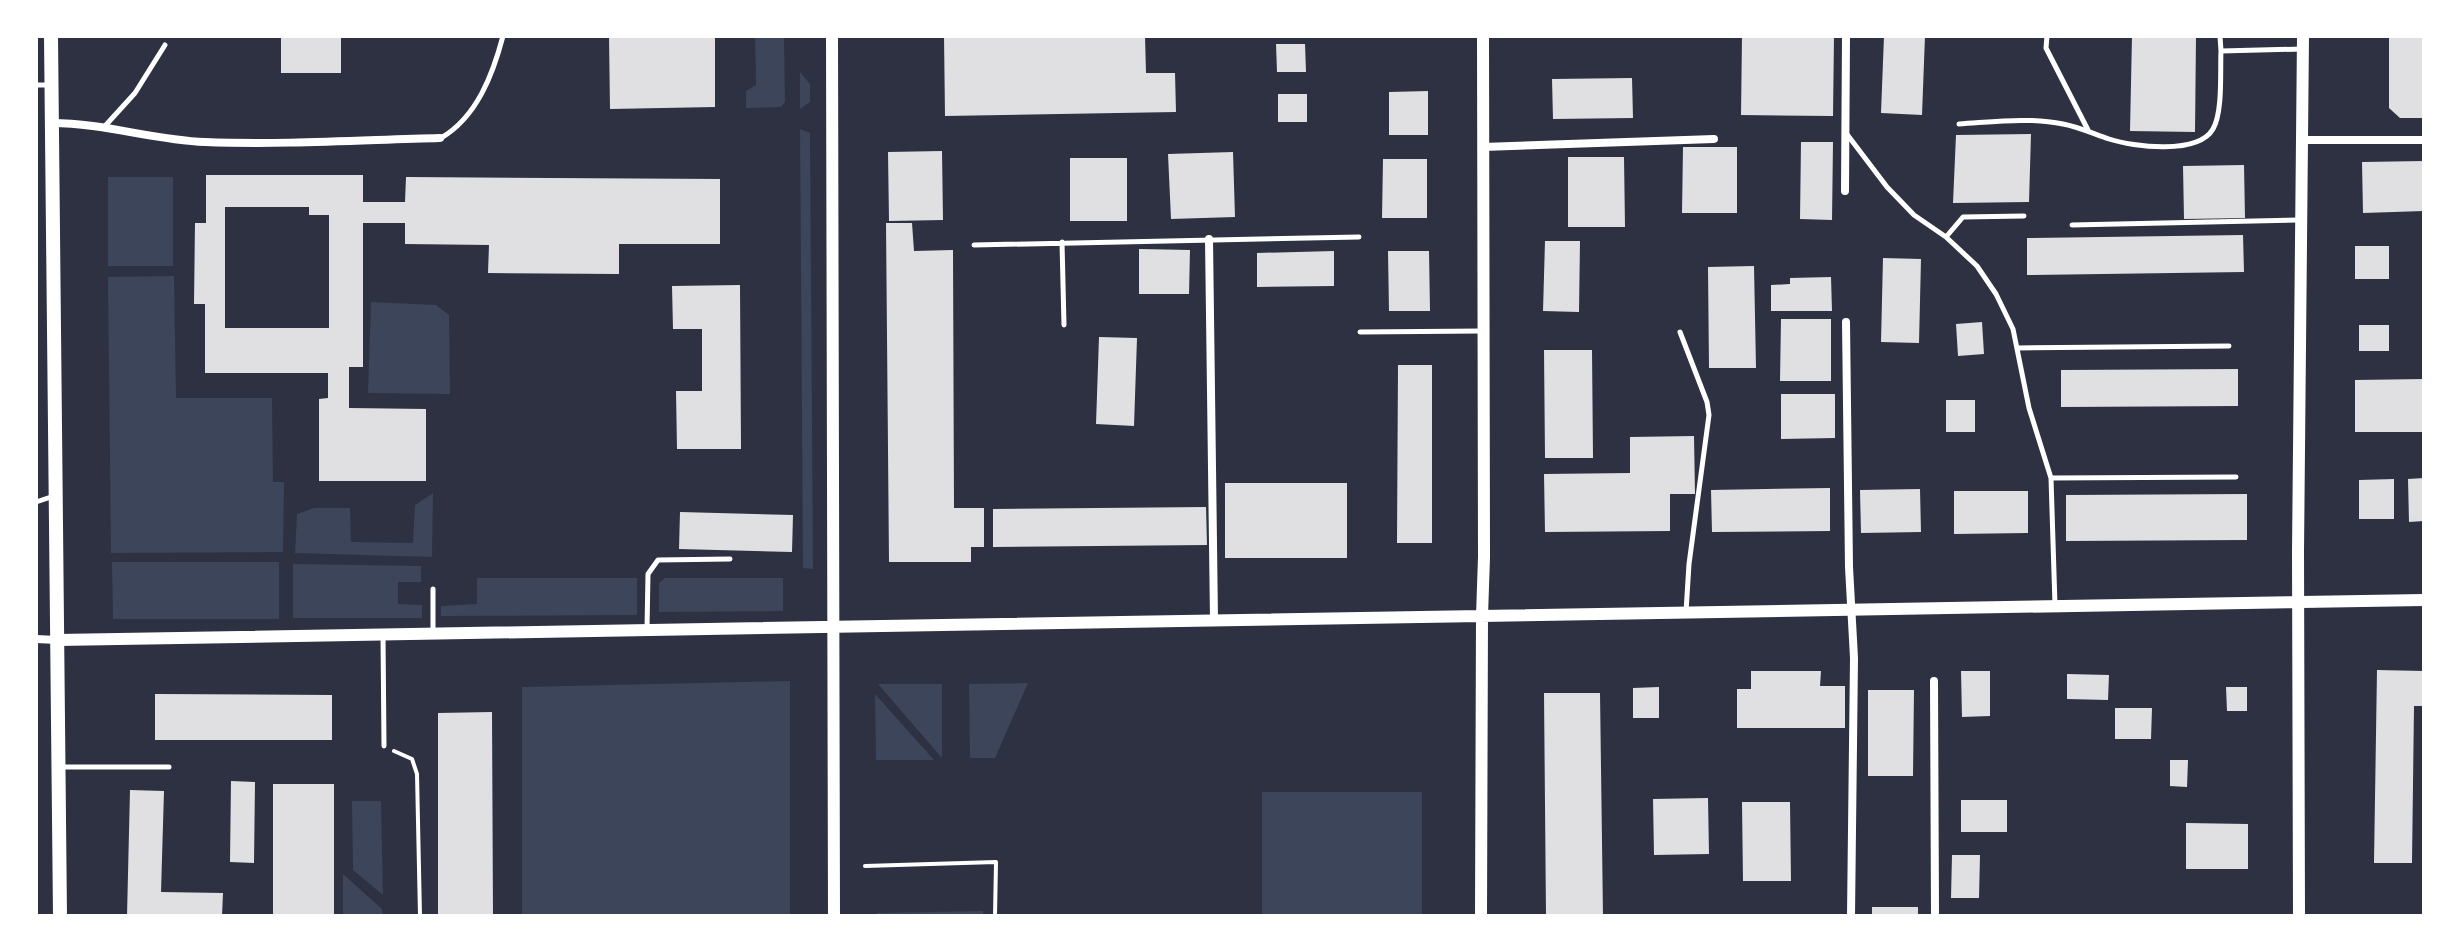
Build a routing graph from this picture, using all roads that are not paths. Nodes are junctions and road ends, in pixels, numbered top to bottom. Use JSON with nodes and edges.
{"nodes":[{"id":1,"x":51,"y":36,"type":"edge"},
{"id":2,"x":503,"y":36,"type":"edge"},
{"id":3,"x":832,"y":36,"type":"edge"},
{"id":4,"x":1483,"y":36,"type":"edge"},
{"id":5,"x":1846,"y":36,"type":"edge"},
{"id":6,"x":2047,"y":36,"type":"edge"},
{"id":7,"x":2220,"y":36,"type":"edge"},
{"id":8,"x":2303,"y":42,"type":"edge"},
{"id":9,"x":165,"y":45,"type":"dead end"},
{"id":10,"x":2221,"y":51,"type":"junction"},
{"id":11,"x":44,"y":85,"type":"edge"},
{"id":12,"x":52,"y":123,"type":"junction"},
{"id":13,"x":1959,"y":124,"type":"dead end"},
{"id":14,"x":105,"y":126,"type":"junction"},
{"id":15,"x":2089,"y":131,"type":"junction"},
{"id":16,"x":1845,"y":132,"type":"junction"},
{"id":17,"x":440,"y":138,"type":"joint"},
{"id":18,"x":1714,"y":139,"type":"dead end"},
{"id":19,"x":2301,"y":140,"type":"junction"},
{"id":20,"x":2424,"y":140,"type":"edge"},
{"id":21,"x":1483,"y":147,"type":"junction"},
{"id":22,"x":1845,"y":191,"type":"dead end"},
{"id":23,"x":2024,"y":216,"type":"dead end"},
{"id":24,"x":2300,"y":220,"type":"junction"},
{"id":25,"x":2072,"y":225,"type":"dead end"},
{"id":26,"x":1359,"y":237,"type":"dead end"},
{"id":27,"x":1946,"y":237,"type":"junction"},
{"id":28,"x":1209,"y":239,"type":"junction"},
{"id":29,"x":1062,"y":242,"type":"junction"},
{"id":30,"x":974,"y":245,"type":"dead end"},
{"id":31,"x":1846,"y":322,"type":"dead end"},
{"id":32,"x":1064,"y":325,"type":"dead end"},
{"id":33,"x":1483,"y":331,"type":"junction"},
{"id":34,"x":1360,"y":332,"type":"dead end"},
{"id":35,"x":1680,"y":332,"type":"dead end"},
{"id":36,"x":2229,"y":346,"type":"dead end"},
{"id":37,"x":2017,"y":348,"type":"junction"},
{"id":38,"x":2236,"y":477,"type":"dead end"},
{"id":39,"x":2051,"y":478,"type":"junction"},
{"id":40,"x":57,"y":495,"type":"junction"},
{"id":41,"x":36,"y":502,"type":"edge"},
{"id":42,"x":730,"y":559,"type":"dead end"},
{"id":43,"x":433,"y":589,"type":"dead end"},
{"id":44,"x":2424,"y":600,"type":"edge"},
{"id":45,"x":2298,"y":602,"type":"junction"},
{"id":46,"x":2055,"y":606,"type":"junction"},
{"id":47,"x":1850,"y":610,"type":"junction"},
{"id":48,"x":1686,"y":613,"type":"junction"},
{"id":49,"x":1482,"y":616,"type":"junction"},
{"id":50,"x":1214,"y":620,"type":"junction"},
{"id":51,"x":833,"y":627,"type":"junction"},
{"id":52,"x":647,"y":630,"type":"junction"},
{"id":53,"x":383,"y":634,"type":"junction"},
{"id":54,"x":433,"y":634,"type":"junction"},
{"id":55,"x":36,"y":639,"type":"edge"},
{"id":56,"x":57,"y":640,"type":"junction"},
{"id":57,"x":1934,"y":681,"type":"dead end"},
{"id":58,"x":384,"y":746,"type":"road end"},
{"id":59,"x":59,"y":767,"type":"junction"},
{"id":60,"x":169,"y":767,"type":"dead end"},
{"id":61,"x":60,"y":916,"type":"edge"},
{"id":62,"x":834,"y":916,"type":"edge"},
{"id":63,"x":1481,"y":916,"type":"edge"},
{"id":64,"x":1851,"y":916,"type":"edge"},
{"id":65,"x":1935,"y":916,"type":"edge"},
{"id":66,"x":2299,"y":916,"type":"edge"}],
"edges":[{"from":1,"to":11,"type":"main road"},
{"from":2,"to":17,"type":"lane"},
{"from":3,"to":51,"type":"street"},
{"from":4,"to":21,"type":"street"},
{"from":5,"to":16,"type":"street"},
{"from":6,"to":15,"type":"lane"},
{"from":7,"to":10,"type":"lane"},
{"from":8,"to":10,"type":"lane"},
{"from":8,"to":19,"type":"street"},
{"from":9,"to":14,"type":"lane"},
{"from":10,"to":15,"type":"lane"},
{"from":11,"to":12,"type":"main road"},
{"from":12,"to":14,"type":"street"},
{"from":12,"to":40,"type":"main road"},
{"from":13,"to":15,"type":"lane"},
{"from":14,"to":17,"type":"street"},
{"from":16,"to":22,"type":"street"},
{"from":16,"to":27,"type":"lane"},
{"from":18,"to":21,"type":"street"},
{"from":19,"to":20,"type":"street"},
{"from":19,"to":24,"type":"street"},
{"from":21,"to":33,"type":"street"},
{"from":23,"to":27,"type":"lane"},
{"from":24,"to":25,"type":"lane"},
{"from":24,"to":45,"type":"street"},
{"from":26,"to":28,"type":"lane"},
{"from":27,"to":37,"type":"lane"},
{"from":28,"to":29,"type":"lane"},
{"from":28,"to":50,"type":"street"},
{"from":29,"to":30,"type":"lane"},
{"from":29,"to":32,"type":"lane"},
{"from":31,"to":47,"type":"street"},
{"from":33,"to":34,"type":"lane"},
{"from":33,"to":49,"type":"street"},
{"from":35,"to":48,"type":"lane"},
{"from":36,"to":37,"type":"lane"},
{"from":37,"to":39,"type":"lane"},
{"from":38,"to":39,"type":"lane"},
{"from":39,"to":46,"type":"lane"},
{"from":40,"to":41,"type":"lane"},
{"from":40,"to":56,"type":"main road"},
{"from":42,"to":52,"type":"lane"},
{"from":43,"to":54,"type":"lane"},
{"from":44,"to":45,"type":"street"},
{"from":45,"to":46,"type":"street"},
{"from":45,"to":66,"type":"street"},
{"from":46,"to":47,"type":"street"},
{"from":47,"to":48,"type":"street"},
{"from":47,"to":64,"type":"street"},
{"from":48,"to":49,"type":"street"},
{"from":49,"to":50,"type":"street"},
{"from":49,"to":63,"type":"street"},
{"from":50,"to":51,"type":"street"},
{"from":51,"to":52,"type":"street"},
{"from":51,"to":62,"type":"street"},
{"from":52,"to":54,"type":"street"},
{"from":53,"to":54,"type":"street"},
{"from":53,"to":56,"type":"street"},
{"from":53,"to":58,"type":"lane"},
{"from":55,"to":56,"type":"street"},
{"from":56,"to":59,"type":"main road"},
{"from":57,"to":65,"type":"street"},
{"from":59,"to":60,"type":"lane"},
{"from":59,"to":61,"type":"main road"}]}
